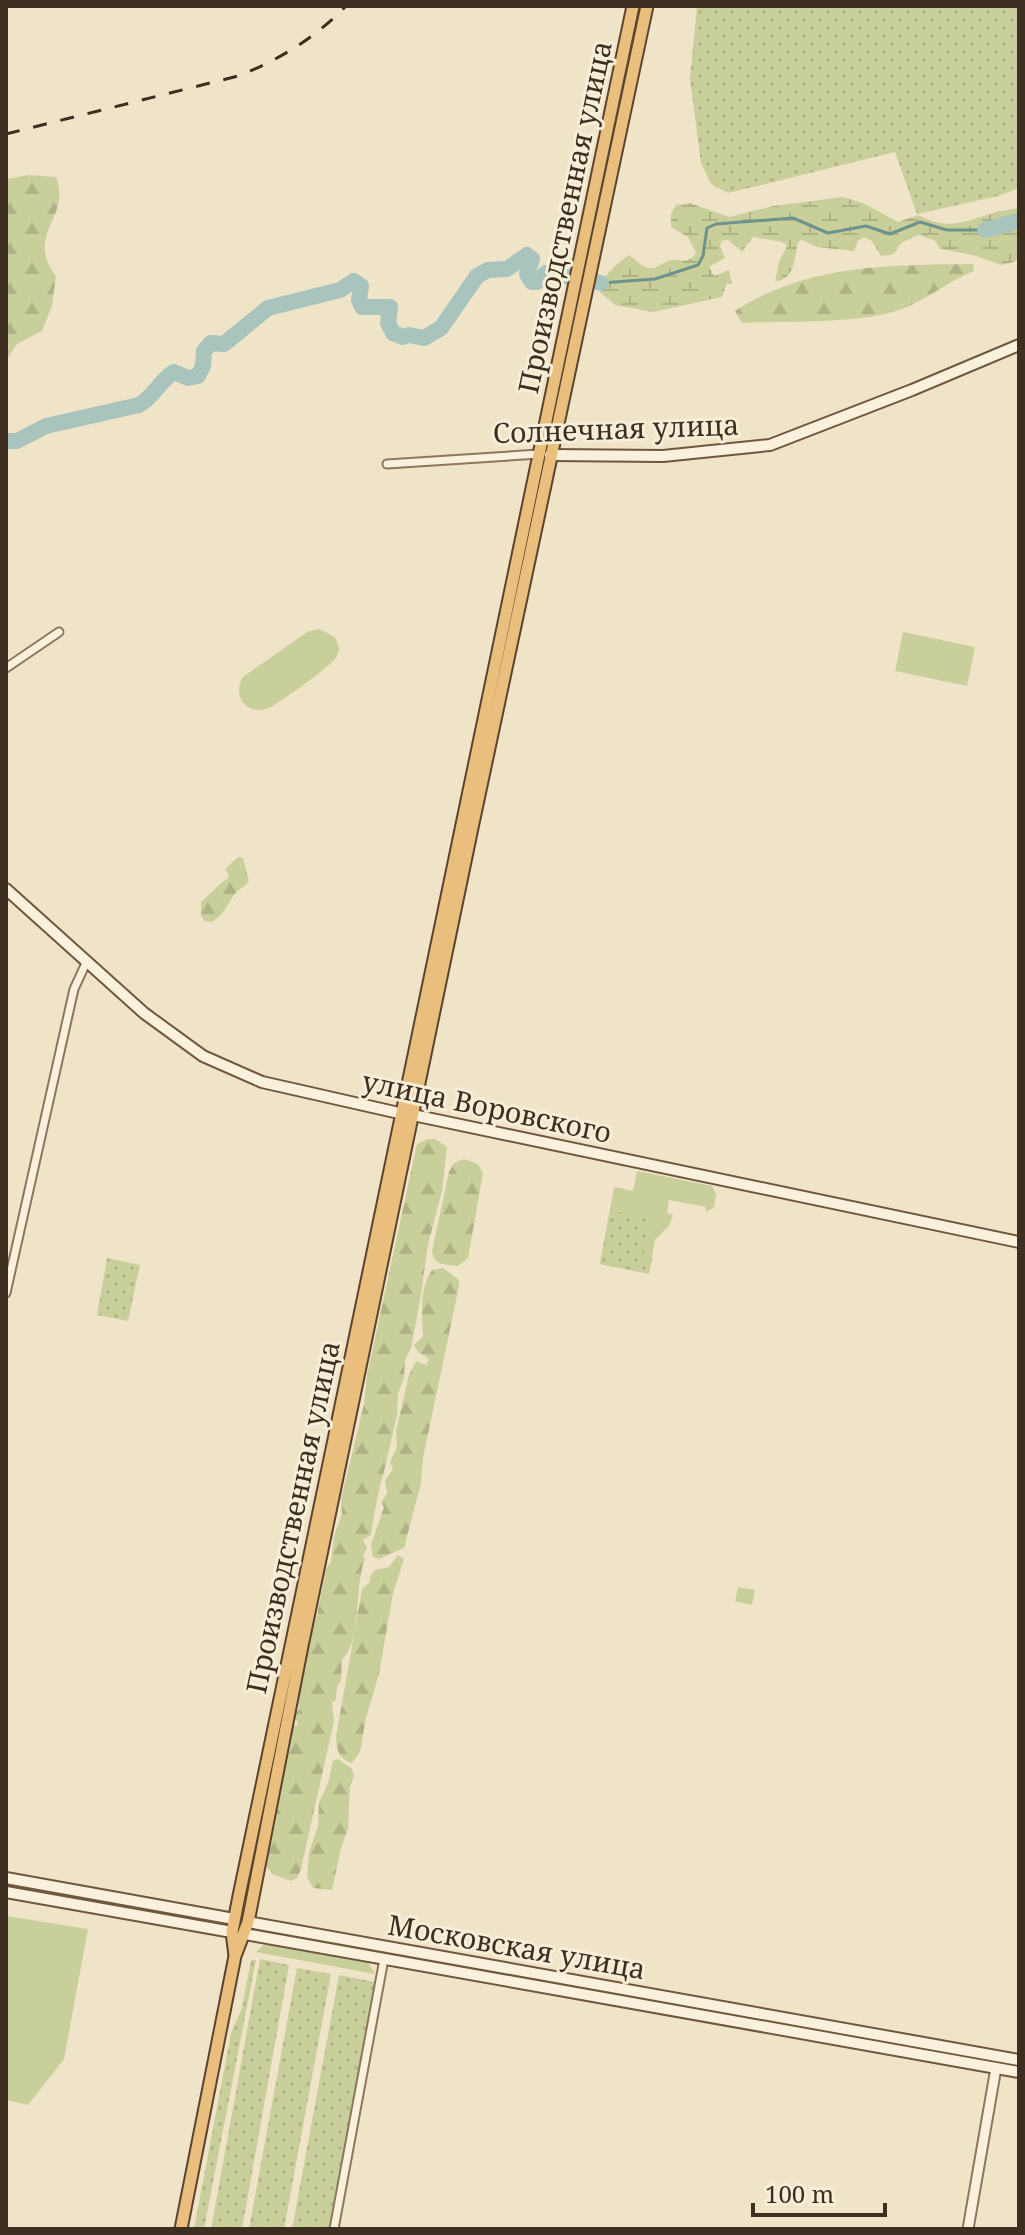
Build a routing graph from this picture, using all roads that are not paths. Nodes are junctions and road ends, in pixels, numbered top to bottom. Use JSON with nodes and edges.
{"nodes":[{"id":1,"x":633,"y":6,"type":"edge"},
{"id":2,"x":647,"y":6,"type":"edge"},
{"id":3,"x":1019,"y":345,"type":"edge"},
{"id":4,"x":545,"y":454,"type":"junction"},
{"id":5,"x":387,"y":464,"type":"dead end"},
{"id":6,"x":59,"y":632,"type":"dead end"},
{"id":7,"x":6,"y":668,"type":"edge"},
{"id":8,"x":6,"y":889,"type":"edge"},
{"id":9,"x":87,"y":961,"type":"junction"},
{"id":10,"x":399,"y":1113,"type":"junction"},
{"id":11,"x":413,"y":1115,"type":"junction"},
{"id":12,"x":1019,"y":1242,"type":"edge"},
{"id":13,"x":6,"y":1293,"type":"edge"},
{"id":14,"x":6,"y":1878,"type":"edge"},
{"id":15,"x":6,"y":1892,"type":"edge"},
{"id":16,"x":234,"y":1919,"type":"junction"},
{"id":17,"x":246,"y":1928,"type":"junction"},
{"id":18,"x":232,"y":1932,"type":"junction"},
{"id":19,"x":387,"y":1947,"type":"junction"},
{"id":20,"x":235,"y":1956,"type":"junction"},
{"id":21,"x":384,"y":1959,"type":"junction"},
{"id":22,"x":999,"y":2056,"type":"junction"},
{"id":23,"x":1019,"y":2060,"type":"edge"},
{"id":24,"x":996,"y":2068,"type":"junction"},
{"id":25,"x":1019,"y":2072,"type":"edge"},
{"id":26,"x":181,"y":2229,"type":"edge"},
{"id":27,"x":334,"y":2229,"type":"edge"},
{"id":28,"x":968,"y":2229,"type":"edge"}],
"edges":[{"from":1,"to":4,"type":"highway","name":"Производственная улица"},
{"from":2,"to":4,"type":"highway","name":"Производственная улица"},
{"from":3,"to":4,"type":"main road","name":"Солнечная улица"},
{"from":4,"to":5,"type":"street","name":"Солнечная улица"},
{"from":4,"to":10,"type":"highway","name":"Производственная улица"},
{"from":4,"to":11,"type":"highway","name":"Производственная улица"},
{"from":6,"to":7,"type":"street"},
{"from":8,"to":9,"type":"main road","name":"улица Воровского"},
{"from":9,"to":10,"type":"main road","name":"улица Воровского"},
{"from":9,"to":13,"type":"street"},
{"from":10,"to":11,"type":"highway","name":"улица Воровского"},
{"from":10,"to":16,"type":"highway","name":"Производственная улица"},
{"from":11,"to":12,"type":"main road","name":"улица Воровского"},
{"from":11,"to":17,"type":"highway","name":"Производственная улица"},
{"from":14,"to":16,"type":"main road","name":"Московская улица"},
{"from":15,"to":18,"type":"main road","name":"Московская улица"},
{"from":16,"to":17,"type":"highway","name":"Московская улица"},
{"from":16,"to":18,"type":"highway","name":"Производственная улица"},
{"from":17,"to":18,"type":"highway","name":"Московская улица"},
{"from":17,"to":19,"type":"main road","name":"Московская улица"},
{"from":17,"to":20,"type":"highway","name":"Производственная улица"},
{"from":17,"to":21,"type":"main road","name":"Московская улица"},
{"from":18,"to":20,"type":"highway","name":"Производственная улица"},
{"from":19,"to":21,"type":"main road"},
{"from":19,"to":22,"type":"main road","name":"Московская улица"},
{"from":20,"to":26,"type":"highway"},
{"from":21,"to":24,"type":"main road","name":"Московская улица"},
{"from":21,"to":27,"type":"street"},
{"from":22,"to":23,"type":"main road","name":"Московская улица"},
{"from":22,"to":24,"type":"main road"},
{"from":24,"to":25,"type":"main road","name":"Московская улица"},
{"from":24,"to":28,"type":"street"}]}
